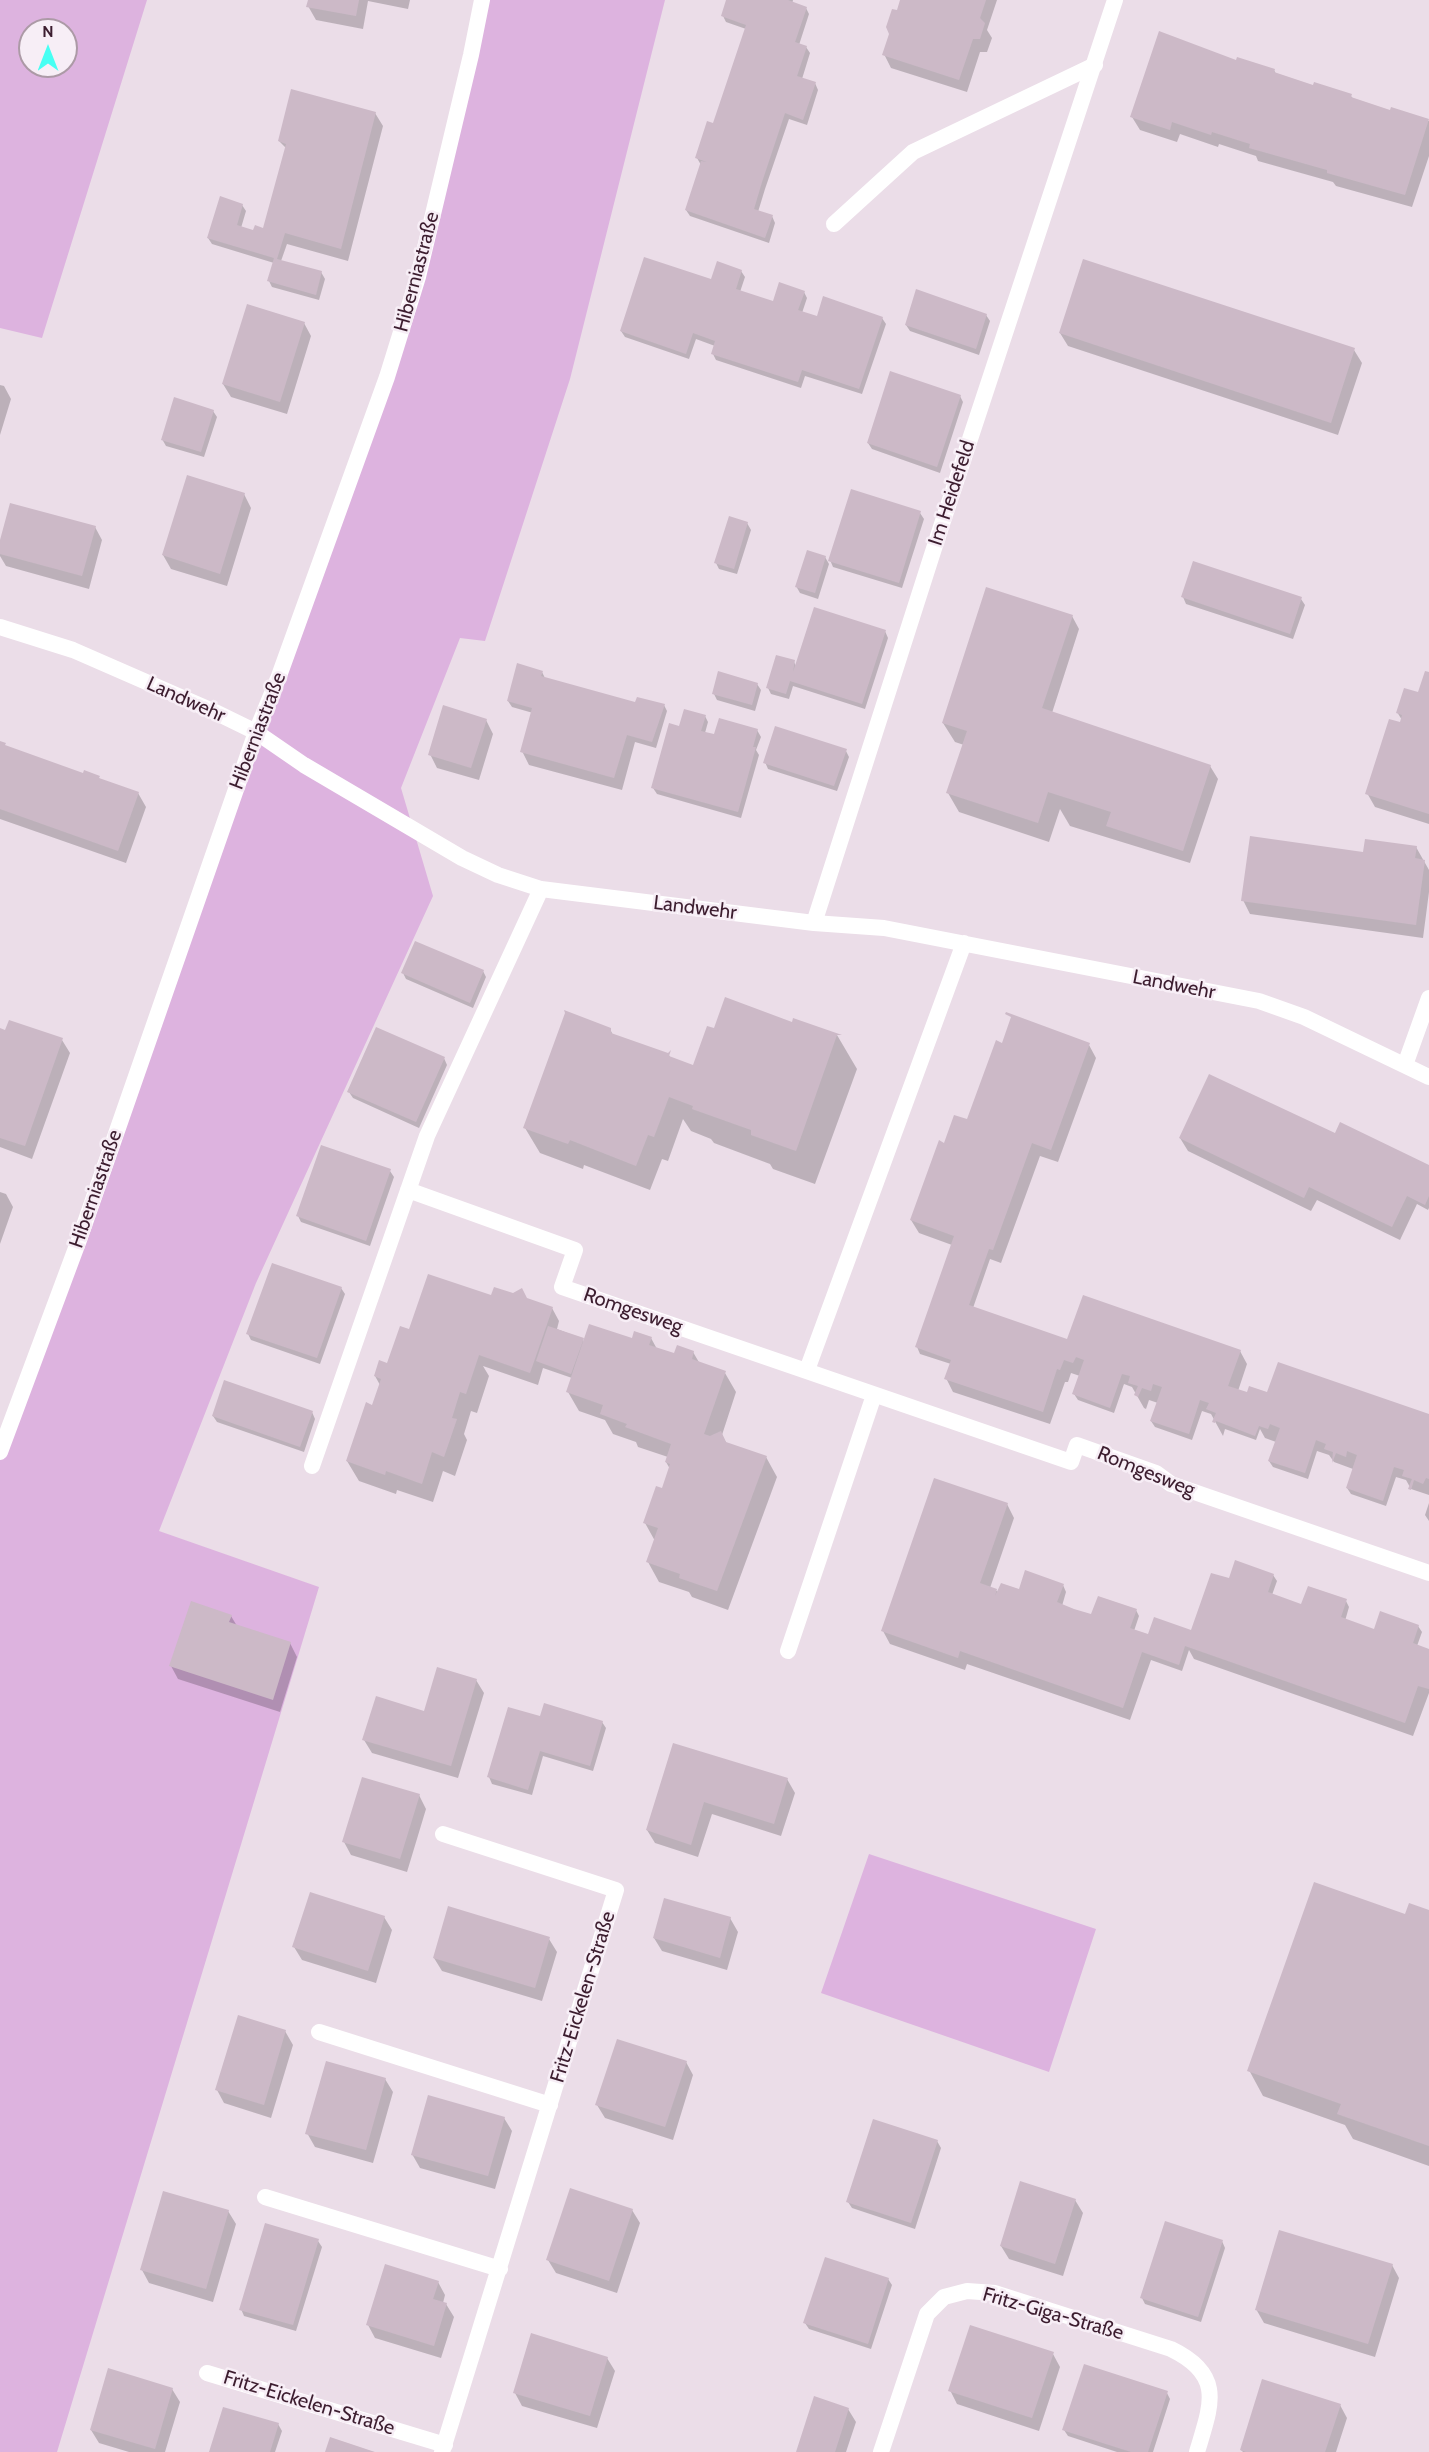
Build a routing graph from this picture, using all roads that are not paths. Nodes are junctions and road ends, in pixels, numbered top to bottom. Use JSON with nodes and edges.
{"nodes":[{"id":1,"x":482,"y":0,"type":"edge"},
{"id":2,"x":1115,"y":0,"type":"edge"},
{"id":3,"x":1095,"y":65,"type":"junction"},
{"id":4,"x":834,"y":224,"type":"dead end"},
{"id":5,"x":0,"y":627,"type":"edge"},
{"id":6,"x":256,"y":732,"type":"junction"},
{"id":7,"x":541,"y":889,"type":"junction"},
{"id":8,"x":814,"y":922,"type":"junction"},
{"id":9,"x":964,"y":943,"type":"junction"},
{"id":10,"x":1429,"y":998,"type":"edge"},
{"id":11,"x":1405,"y":1065,"type":"junction"},
{"id":12,"x":1429,"y":1077,"type":"edge"},
{"id":13,"x":408,"y":1190,"type":"junction"},
{"id":14,"x":807,"y":1370,"type":"junction"},
{"id":15,"x":874,"y":1395,"type":"junction"},
{"id":16,"x":0,"y":1452,"type":"edge"},
{"id":17,"x":312,"y":1466,"type":"dead end"},
{"id":18,"x":1429,"y":1573,"type":"edge"},
{"id":19,"x":788,"y":1652,"type":"dead end"},
{"id":20,"x":443,"y":1834,"type":"dead end"},
{"id":21,"x":319,"y":2032,"type":"dead end"},
{"id":22,"x":550,"y":2105,"type":"junction"},
{"id":23,"x":265,"y":2197,"type":"dead end"},
{"id":24,"x":500,"y":2269,"type":"junction"},
{"id":25,"x":207,"y":2373,"type":"dead end"},
{"id":26,"x":444,"y":2448,"type":"edge"},
{"id":27,"x":881,"y":2452,"type":"edge"},
{"id":28,"x":1197,"y":2452,"type":"edge"}],
"edges":[{"from":1,"to":6,"type":"street","name":"Hiberniastraße"},
{"from":2,"to":3,"type":"street","name":"Im Heidefeld"},
{"from":3,"to":4,"type":"street"},
{"from":3,"to":8,"type":"street","name":"Im Heidefeld"},
{"from":5,"to":6,"type":"street","name":"Landwehr"},
{"from":6,"to":7,"type":"street","name":"Landwehr"},
{"from":6,"to":16,"type":"street","name":"Hiberniastraße"},
{"from":7,"to":8,"type":"street","name":"Landwehr"},
{"from":7,"to":13,"type":"street"},
{"from":8,"to":9,"type":"street","name":"Landwehr"},
{"from":9,"to":11,"type":"street","name":"Landwehr"},
{"from":9,"to":14,"type":"street"},
{"from":10,"to":11,"type":"street"},
{"from":11,"to":12,"type":"street","name":"Landwehr"},
{"from":13,"to":14,"type":"street","name":"Romgesweg"},
{"from":13,"to":17,"type":"street"},
{"from":14,"to":15,"type":"street","name":"Romgesweg"},
{"from":15,"to":18,"type":"street","name":"Romgesweg"},
{"from":15,"to":19,"type":"street"},
{"from":20,"to":22,"type":"street","name":"Fritz-Eickelen-Straße"},
{"from":21,"to":22,"type":"street","name":"Fritz-Eickelen-Straße"},
{"from":22,"to":24,"type":"street","name":"Fritz-Eickelen-Straße"},
{"from":23,"to":24,"type":"street"},
{"from":24,"to":26,"type":"street","name":"Fritz-Eickelen-Straße"},
{"from":25,"to":26,"type":"street","name":"Fritz-Eickelen-Straße"},
{"from":27,"to":28,"type":"street","name":"Fritz-Giga-Straße"}]}
